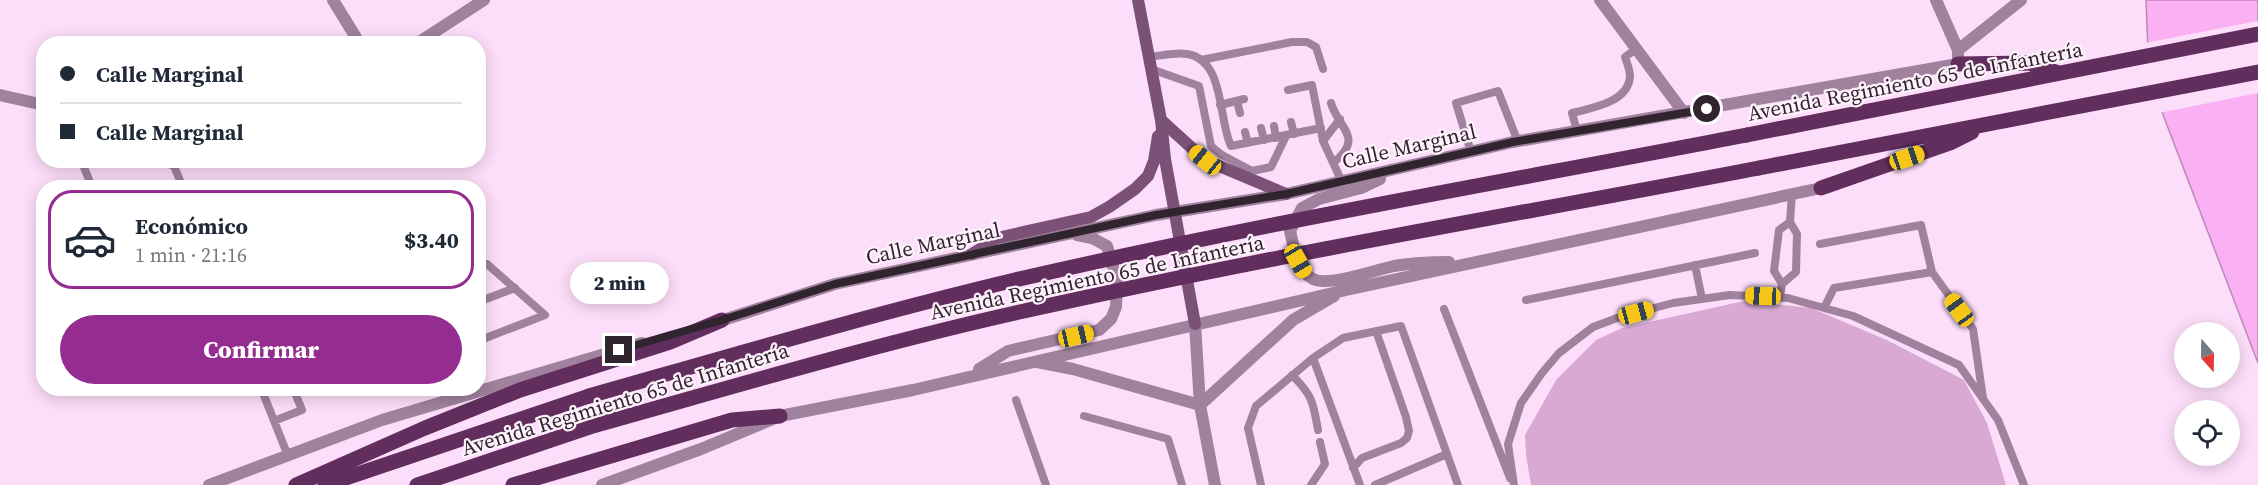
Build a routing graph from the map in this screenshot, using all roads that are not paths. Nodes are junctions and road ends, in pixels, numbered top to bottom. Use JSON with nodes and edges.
{"nodes":[{"id":1,"x":333,"y":0,"type":"edge"},
{"id":2,"x":484,"y":0,"type":"edge"},
{"id":3,"x":1138,"y":0,"type":"edge"},
{"id":4,"x":1600,"y":0,"type":"edge"},
{"id":5,"x":1936,"y":0,"type":"edge"},
{"id":6,"x":2021,"y":0,"type":"edge"},
{"id":7,"x":2258,"y":34,"type":"edge"},
{"id":8,"x":355,"y":36,"type":"edge"},
{"id":9,"x":428,"y":36,"type":"edge"},
{"id":10,"x":1636,"y":49,"type":"junction"},
{"id":11,"x":1958,"y":57,"type":"junction"},
{"id":12,"x":1201,"y":60,"type":"junction"},
{"id":13,"x":1150,"y":63,"type":"junction"},
{"id":14,"x":1323,"y":69,"type":"dead end"},
{"id":15,"x":2258,"y":72,"type":"edge"},
{"id":16,"x":2059,"y":73,"type":"junction"},
{"id":17,"x":1288,"y":90,"type":"dead end"},
{"id":18,"x":0,"y":95,"type":"edge"},
{"id":19,"x":36,"y":103,"type":"edge"},
{"id":20,"x":1331,"y":103,"type":"dead end"},
{"id":21,"x":1220,"y":105,"type":"junction"},
{"id":22,"x":1240,"y":113,"type":"dead end"},
{"id":23,"x":1684,"y":113,"type":"junction"},
{"id":24,"x":1340,"y":119,"type":"junction"},
{"id":25,"x":1161,"y":120,"type":"junction"},
{"id":26,"x":1291,"y":122,"type":"dead end"},
{"id":27,"x":1988,"y":123,"type":"junction"},
{"id":28,"x":1274,"y":126,"type":"dead end"},
{"id":29,"x":1261,"y":128,"type":"dead end"},
{"id":30,"x":1321,"y":128,"type":"junction"},
{"id":31,"x":1576,"y":131,"type":"junction"},
{"id":32,"x":1245,"y":132,"type":"dead end"},
{"id":33,"x":1290,"y":135,"type":"junction"},
{"id":34,"x":1276,"y":138,"type":"junction"},
{"id":35,"x":1264,"y":140,"type":"junction"},
{"id":36,"x":1323,"y":141,"type":"junction"},
{"id":37,"x":1518,"y":142,"type":"junction"},
{"id":38,"x":1248,"y":143,"type":"junction"},
{"id":39,"x":1471,"y":152,"type":"junction"},
{"id":40,"x":1333,"y":163,"type":"junction"},
{"id":41,"x":1403,"y":169,"type":"junction"},
{"id":42,"x":1342,"y":182,"type":"junction"},
{"id":43,"x":1821,"y":188,"type":"joint"},
{"id":44,"x":1286,"y":194,"type":"junction"},
{"id":45,"x":1792,"y":194,"type":"junction"},
{"id":46,"x":1176,"y":213,"type":"junction"},
{"id":47,"x":1790,"y":222,"type":"junction"},
{"id":48,"x":1070,"y":234,"type":"junction"},
{"id":49,"x":1820,"y":244,"type":"dead end"},
{"id":50,"x":1755,"y":253,"type":"dead end"},
{"id":51,"x":972,"y":254,"type":"junction"},
{"id":52,"x":1472,"y":263,"type":"junction"},
{"id":53,"x":486,"y":264,"type":"edge"},
{"id":54,"x":1695,"y":265,"type":"junction"},
{"id":55,"x":1932,"y":272,"type":"junction"},
{"id":56,"x":1782,"y":284,"type":"junction"},
{"id":57,"x":514,"y":288,"type":"junction"},
{"id":58,"x":1346,"y":290,"type":"junction"},
{"id":59,"x":1780,"y":296,"type":"junction"},
{"id":60,"x":486,"y":299,"type":"edge"},
{"id":61,"x":1702,"y":299,"type":"junction"},
{"id":62,"x":1526,"y":300,"type":"dead end"},
{"id":63,"x":1824,"y":308,"type":"junction"},
{"id":64,"x":1444,"y":309,"type":"dead end"},
{"id":65,"x":722,"y":320,"type":"junction"},
{"id":66,"x":1195,"y":324,"type":"junction"},
{"id":67,"x":1376,"y":331,"type":"junction"},
{"id":68,"x":486,"y":338,"type":"edge"},
{"id":69,"x":1313,"y":358,"type":"junction"},
{"id":70,"x":1032,"y":361,"type":"junction"},
{"id":71,"x":1292,"y":375,"type":"junction"},
{"id":72,"x":968,"y":376,"type":"junction"},
{"id":73,"x":486,"y":384,"type":"edge"},
{"id":74,"x":264,"y":396,"type":"edge"},
{"id":75,"x":296,"y":396,"type":"edge"},
{"id":76,"x":446,"y":396,"type":"edge"},
{"id":77,"x":1983,"y":399,"type":"junction"},
{"id":78,"x":1016,"y":400,"type":"dead end"},
{"id":79,"x":1200,"y":405,"type":"junction"},
{"id":80,"x":780,"y":416,"type":"junction"},
{"id":81,"x":1084,"y":416,"type":"dead end"},
{"id":82,"x":274,"y":421,"type":"junction"},
{"id":83,"x":1318,"y":430,"type":"dead end"},
{"id":84,"x":1320,"y":442,"type":"dead end"},
{"id":85,"x":1447,"y":454,"type":"junction"},
{"id":86,"x":288,"y":456,"type":"junction"},
{"id":87,"x":1353,"y":468,"type":"junction"},
{"id":88,"x":209,"y":485,"type":"edge"},
{"id":89,"x":296,"y":485,"type":"edge"},
{"id":90,"x":325,"y":485,"type":"edge"},
{"id":91,"x":417,"y":485,"type":"edge"},
{"id":92,"x":513,"y":485,"type":"edge"},
{"id":93,"x":602,"y":485,"type":"edge"},
{"id":94,"x":1046,"y":485,"type":"edge"},
{"id":95,"x":1182,"y":485,"type":"edge"},
{"id":96,"x":1215,"y":485,"type":"edge"},
{"id":97,"x":1262,"y":485,"type":"edge"},
{"id":98,"x":1311,"y":485,"type":"edge"},
{"id":99,"x":1360,"y":485,"type":"edge"},
{"id":100,"x":1375,"y":485,"type":"edge"},
{"id":101,"x":1458,"y":485,"type":"edge"},
{"id":102,"x":1513,"y":485,"type":"edge"},
{"id":103,"x":2024,"y":485,"type":"edge"}],
"edges":[{"from":1,"to":8,"type":"street"},
{"from":2,"to":9,"type":"street"},
{"from":3,"to":13,"type":"street"},
{"from":4,"to":10,"type":"street"},
{"from":5,"to":11,"type":"street"},
{"from":6,"to":11,"type":"street"},
{"from":7,"to":16,"type":"main road","name":"Avenida Regimiento 65 de Infantería"},
{"from":10,"to":23,"type":"street"},
{"from":10,"to":31,"type":"lane"},
{"from":11,"to":16,"type":"main road"},
{"from":11,"to":23,"type":"street","name":"Calle Marginal"},
{"from":12,"to":13,"type":"lane"},
{"from":12,"to":14,"type":"lane"},
{"from":12,"to":21,"type":"lane"},
{"from":13,"to":25,"type":"street"},
{"from":13,"to":33,"type":"lane"},
{"from":15,"to":27,"type":"main road","name":"Avenida Regimiento 65 de Infantería"},
{"from":16,"to":90,"type":"main road","name":"Avenida Regimiento 65 de Infantería","bridge":true},
{"from":17,"to":30,"type":"lane"},
{"from":18,"to":19,"type":"street"},
{"from":20,"to":24,"type":"lane"},
{"from":21,"to":22,"type":"lane"},
{"from":21,"to":38,"type":"lane"},
{"from":23,"to":31,"type":"street","name":"Calle Marginal"},
{"from":24,"to":36,"type":"lane"},
{"from":24,"to":40,"type":"lane"},
{"from":25,"to":44,"type":"street"},
{"from":25,"to":46,"type":"street"},
{"from":25,"to":51,"type":"street"},
{"from":26,"to":33,"type":"lane"},
{"from":27,"to":43,"type":"main road"},
{"from":27,"to":91,"type":"main road","name":"Avenida Regimiento 65 de Infantería","bridge":true},
{"from":28,"to":34,"type":"lane"},
{"from":29,"to":35,"type":"lane"},
{"from":30,"to":33,"type":"lane"},
{"from":30,"to":36,"type":"lane"},
{"from":31,"to":37,"type":"street","name":"Calle Marginal"},
{"from":32,"to":38,"type":"lane"},
{"from":33,"to":34,"type":"lane"},
{"from":34,"to":35,"type":"lane"},
{"from":35,"to":38,"type":"lane"},
{"from":36,"to":40,"type":"lane"},
{"from":37,"to":39,"type":"street","name":"Calle Marginal"},
{"from":37,"to":39,"type":"lane"},
{"from":39,"to":41,"type":"street","name":"Calle Marginal"},
{"from":40,"to":42,"type":"lane"},
{"from":41,"to":42,"type":"street","name":"Calle Marginal"},
{"from":41,"to":52,"type":"street"},
{"from":42,"to":44,"type":"street","name":"Calle Marginal"},
{"from":43,"to":45,"type":"street"},
{"from":44,"to":46,"type":"street","name":"Calle Marginal"},
{"from":45,"to":47,"type":"lane"},
{"from":45,"to":52,"type":"street"},
{"from":46,"to":48,"type":"street","name":"Calle Marginal"},
{"from":46,"to":66,"type":"street"},
{"from":47,"to":56,"type":"lane"},
{"from":47,"to":56,"type":"lane"},
{"from":48,"to":51,"type":"street","name":"Calle Marginal"},
{"from":48,"to":72,"type":"street"},
{"from":49,"to":55,"type":"lane"},
{"from":50,"to":54,"type":"lane"},
{"from":51,"to":65,"type":"street","name":"Calle Marginal"},
{"from":52,"to":58,"type":"street"},
{"from":53,"to":57,"type":"lane"},
{"from":54,"to":61,"type":"lane"},
{"from":54,"to":62,"type":"lane"},
{"from":55,"to":63,"type":"lane"},
{"from":55,"to":77,"type":"lane"},
{"from":56,"to":59,"type":"lane"},
{"from":57,"to":60,"type":"lane"},
{"from":57,"to":68,"type":"lane"},
{"from":58,"to":66,"type":"street"},
{"from":58,"to":79,"type":"street"},
{"from":59,"to":61,"type":"lane"},
{"from":59,"to":63,"type":"lane"},
{"from":61,"to":102,"type":"lane"},
{"from":63,"to":77,"type":"lane"},
{"from":64,"to":102,"type":"lane"},
{"from":65,"to":73,"type":"street","name":"Calle Marginal"},
{"from":65,"to":89,"type":"main road"},
{"from":66,"to":70,"type":"street"},
{"from":66,"to":79,"type":"street"},
{"from":67,"to":69,"type":"lane"},
{"from":67,"to":85,"type":"lane"},
{"from":67,"to":87,"type":"lane"},
{"from":69,"to":71,"type":"lane"},
{"from":69,"to":87,"type":"lane"},
{"from":70,"to":72,"type":"street"},
{"from":70,"to":79,"type":"street"},
{"from":71,"to":83,"type":"lane"},
{"from":71,"to":97,"type":"lane"},
{"from":72,"to":80,"type":"street"},
{"from":74,"to":82,"type":"lane"},
{"from":75,"to":82,"type":"lane"},
{"from":76,"to":86,"type":"street","name":"Calle Marginal"},
{"from":77,"to":103,"type":"lane"},
{"from":78,"to":94,"type":"lane"},
{"from":79,"to":96,"type":"street"},
{"from":80,"to":92,"type":"main road"},
{"from":80,"to":93,"type":"street"},
{"from":81,"to":95,"type":"lane"},
{"from":82,"to":86,"type":"lane"},
{"from":84,"to":98,"type":"lane"},
{"from":85,"to":100,"type":"lane"},
{"from":85,"to":101,"type":"lane"},
{"from":86,"to":88,"type":"street","name":"Calle Marginal"},
{"from":87,"to":99,"type":"lane"}]}
